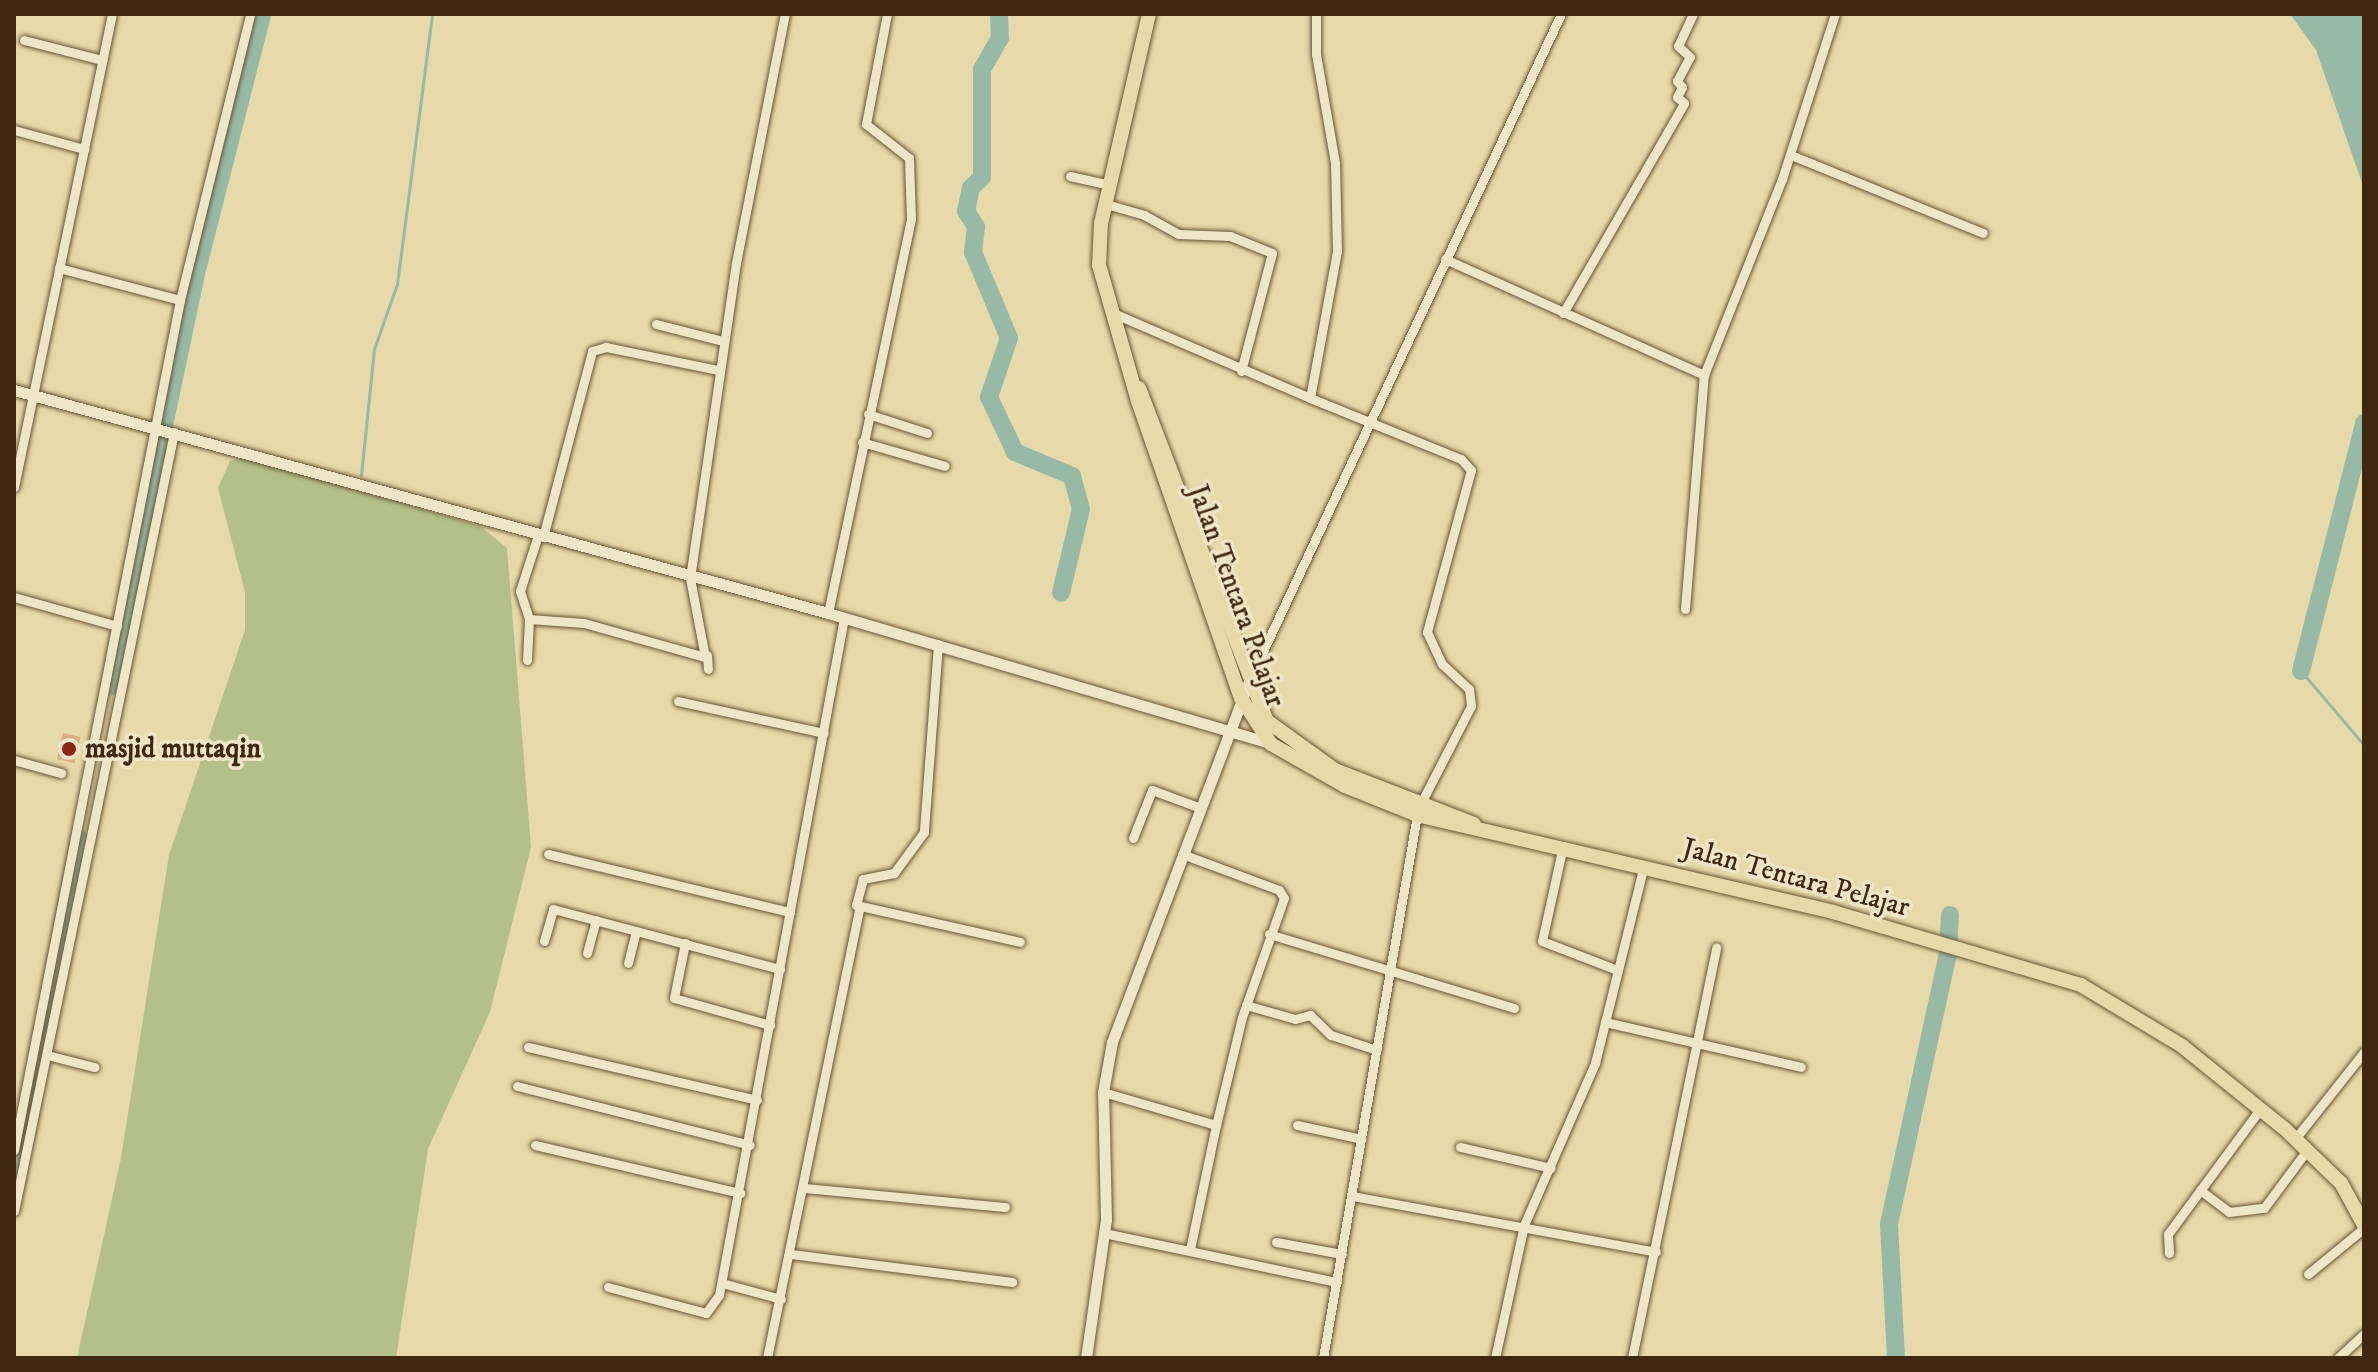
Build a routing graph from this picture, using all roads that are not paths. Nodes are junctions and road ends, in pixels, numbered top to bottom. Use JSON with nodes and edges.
{"nodes":[{"id":1,"x":112,"y":14,"type":"edge"},
{"id":2,"x":250,"y":14,"type":"edge"},
{"id":3,"x":785,"y":14,"type":"edge"},
{"id":4,"x":887,"y":14,"type":"edge"},
{"id":5,"x":1149,"y":14,"type":"edge"},
{"id":6,"x":1316,"y":14,"type":"edge"},
{"id":7,"x":1561,"y":14,"type":"edge"},
{"id":8,"x":1693,"y":14,"type":"edge"},
{"id":9,"x":1832,"y":15,"type":"edge"},
{"id":10,"x":24,"y":40,"type":"dead end"},
{"id":11,"x":102,"y":60,"type":"junction"},
{"id":12,"x":14,"y":130,"type":"edge"},
{"id":13,"x":84,"y":149,"type":"junction"},
{"id":14,"x":1791,"y":155,"type":"junction"},
{"id":15,"x":1070,"y":176,"type":"dead end"},
{"id":16,"x":1110,"y":185,"type":"junction"},
{"id":17,"x":1106,"y":204,"type":"junction"},
{"id":18,"x":1983,"y":233,"type":"dead end"},
{"id":19,"x":1445,"y":259,"type":"junction"},
{"id":20,"x":59,"y":268,"type":"junction"},
{"id":21,"x":180,"y":300,"type":"junction"},
{"id":22,"x":1113,"y":313,"type":"junction"},
{"id":23,"x":1563,"y":313,"type":"junction"},
{"id":24,"x":656,"y":324,"type":"dead end"},
{"id":25,"x":723,"y":341,"type":"junction"},
{"id":26,"x":718,"y":370,"type":"junction"},
{"id":27,"x":1241,"y":371,"type":"junction"},
{"id":28,"x":1704,"y":375,"type":"junction"},
{"id":29,"x":1136,"y":385,"type":"junction"},
{"id":30,"x":14,"y":390,"type":"edge"},
{"id":31,"x":32,"y":395,"type":"junction"},
{"id":32,"x":1310,"y":398,"type":"junction"},
{"id":33,"x":868,"y":414,"type":"junction"},
{"id":34,"x":1368,"y":423,"type":"junction"},
{"id":35,"x":164,"y":429,"type":"junction"},
{"id":36,"x":927,"y":433,"type":"dead end"},
{"id":37,"x":862,"y":442,"type":"junction"},
{"id":38,"x":945,"y":466,"type":"dead end"},
{"id":39,"x":14,"y":487,"type":"edge"},
{"id":40,"x":539,"y":536,"type":"junction"},
{"id":41,"x":690,"y":578,"type":"junction"},
{"id":42,"x":14,"y":597,"type":"edge"},
{"id":43,"x":1685,"y":609,"type":"dead end"},
{"id":44,"x":828,"y":613,"type":"junction"},
{"id":45,"x":844,"y":618,"type":"junction"},
{"id":46,"x":529,"y":619,"type":"junction"},
{"id":47,"x":117,"y":626,"type":"junction"},
{"id":48,"x":938,"y":644,"type":"junction"},
{"id":49,"x":707,"y":655,"type":"junction"},
{"id":50,"x":527,"y":660,"type":"dead end"},
{"id":51,"x":708,"y":669,"type":"dead end"},
{"id":52,"x":1250,"y":679,"type":"junction"},
{"id":53,"x":1241,"y":698,"type":"junction"},
{"id":54,"x":678,"y":701,"type":"dead end"},
{"id":55,"x":1229,"y":729,"type":"junction"},
{"id":56,"x":824,"y":733,"type":"junction"},
{"id":57,"x":1287,"y":741,"type":"junction"},
{"id":58,"x":1271,"y":744,"type":"junction"},
{"id":59,"x":14,"y":760,"type":"edge"},
{"id":60,"x":61,"y":773,"type":"dead end"},
{"id":61,"x":1198,"y":807,"type":"junction"},
{"id":62,"x":1419,"y":809,"type":"junction"},
{"id":63,"x":1133,"y":838,"type":"dead end"},
{"id":64,"x":1563,"y":846,"type":"junction"},
{"id":65,"x":548,"y":854,"type":"dead end"},
{"id":66,"x":1182,"y":854,"type":"junction"},
{"id":67,"x":1644,"y":865,"type":"junction"},
{"id":68,"x":859,"y":910,"type":"junction"},
{"id":69,"x":790,"y":912,"type":"junction"},
{"id":70,"x":596,"y":920,"type":"junction"},
{"id":71,"x":636,"y":931,"type":"junction"},
{"id":72,"x":1269,"y":934,"type":"junction"},
{"id":73,"x":544,"y":941,"type":"dead end"},
{"id":74,"x":1020,"y":942,"type":"dead end"},
{"id":75,"x":685,"y":943,"type":"junction"},
{"id":76,"x":1716,"y":948,"type":"dead end"},
{"id":77,"x":587,"y":953,"type":"dead end"},
{"id":78,"x":628,"y":963,"type":"dead end"},
{"id":79,"x":780,"y":969,"type":"junction"},
{"id":80,"x":1391,"y":970,"type":"junction"},
{"id":81,"x":1617,"y":970,"type":"junction"},
{"id":82,"x":1246,"y":1005,"type":"junction"},
{"id":83,"x":1514,"y":1008,"type":"dead end"},
{"id":84,"x":1605,"y":1022,"type":"junction"},
{"id":85,"x":770,"y":1025,"type":"junction"},
{"id":86,"x":1698,"y":1046,"type":"junction"},
{"id":87,"x":528,"y":1047,"type":"dead end"},
{"id":88,"x":1377,"y":1050,"type":"junction"},
{"id":89,"x":2364,"y":1052,"type":"edge"},
{"id":90,"x":47,"y":1055,"type":"junction"},
{"id":91,"x":94,"y":1067,"type":"dead end"},
{"id":92,"x":1801,"y":1067,"type":"dead end"},
{"id":93,"x":517,"y":1086,"type":"dead end"},
{"id":94,"x":1103,"y":1092,"type":"junction"},
{"id":95,"x":757,"y":1100,"type":"junction"},
{"id":96,"x":2260,"y":1109,"type":"junction"},
{"id":97,"x":1216,"y":1125,"type":"junction"},
{"id":98,"x":1297,"y":1125,"type":"dead end"},
{"id":99,"x":1362,"y":1139,"type":"junction"},
{"id":100,"x":535,"y":1145,"type":"dead end"},
{"id":101,"x":750,"y":1145,"type":"junction"},
{"id":102,"x":2301,"y":1145,"type":"junction"},
{"id":103,"x":1460,"y":1147,"type":"dead end"},
{"id":104,"x":14,"y":1150,"type":"edge"},
{"id":105,"x":1551,"y":1168,"type":"junction"},
{"id":106,"x":804,"y":1188,"type":"junction"},
{"id":107,"x":2200,"y":1190,"type":"junction"},
{"id":108,"x":740,"y":1193,"type":"junction"},
{"id":109,"x":1352,"y":1196,"type":"junction"},
{"id":110,"x":1005,"y":1207,"type":"dead end"},
{"id":111,"x":14,"y":1211,"type":"edge"},
{"id":112,"x":1524,"y":1225,"type":"junction"},
{"id":113,"x":2364,"y":1227,"type":"edge"},
{"id":114,"x":1104,"y":1233,"type":"junction"},
{"id":115,"x":1276,"y":1242,"type":"dead end"},
{"id":116,"x":1190,"y":1249,"type":"junction"},
{"id":117,"x":1656,"y":1252,"type":"junction"},
{"id":118,"x":2169,"y":1253,"type":"dead end"},
{"id":119,"x":791,"y":1254,"type":"junction"},
{"id":120,"x":1342,"y":1254,"type":"junction"},
{"id":121,"x":2308,"y":1274,"type":"dead end"},
{"id":122,"x":1012,"y":1282,"type":"dead end"},
{"id":123,"x":1337,"y":1282,"type":"junction"},
{"id":124,"x":722,"y":1283,"type":"junction"},
{"id":125,"x":608,"y":1287,"type":"dead end"},
{"id":126,"x":781,"y":1299,"type":"junction"},
{"id":127,"x":2364,"y":1334,"type":"edge"},
{"id":128,"x":767,"y":1358,"type":"edge"},
{"id":129,"x":1086,"y":1358,"type":"edge"},
{"id":130,"x":1323,"y":1358,"type":"edge"},
{"id":131,"x":1495,"y":1358,"type":"edge"},
{"id":132,"x":1632,"y":1358,"type":"edge"},
{"id":133,"x":2338,"y":1358,"type":"edge"}],
"edges":[{"from":1,"to":11,"type":"street"},
{"from":2,"to":21,"type":"street"},
{"from":3,"to":25,"type":"street"},
{"from":4,"to":33,"type":"street"},
{"from":5,"to":16,"type":"highway","name":"Jalan Tentara Pelajar"},
{"from":6,"to":32,"type":"street"},
{"from":7,"to":19,"type":"street"},
{"from":8,"to":23,"type":"street"},
{"from":9,"to":14,"type":"street"},
{"from":10,"to":11,"type":"street"},
{"from":11,"to":13,"type":"street"},
{"from":12,"to":13,"type":"street"},
{"from":13,"to":20,"type":"street"},
{"from":14,"to":18,"type":"street"},
{"from":14,"to":28,"type":"street"},
{"from":15,"to":16,"type":"street"},
{"from":16,"to":17,"type":"highway","name":"Jalan Tentara Pelajar"},
{"from":17,"to":22,"type":"highway","name":"Jalan Tentara Pelajar"},
{"from":17,"to":27,"type":"street"},
{"from":19,"to":23,"type":"street"},
{"from":19,"to":34,"type":"street"},
{"from":20,"to":21,"type":"street"},
{"from":20,"to":31,"type":"street"},
{"from":21,"to":35,"type":"street"},
{"from":22,"to":27,"type":"street"},
{"from":22,"to":29,"type":"highway","name":"Jalan Tentara Pelajar"},
{"from":23,"to":28,"type":"street"},
{"from":24,"to":25,"type":"street"},
{"from":25,"to":26,"type":"street"},
{"from":26,"to":40,"type":"street"},
{"from":26,"to":41,"type":"street"},
{"from":27,"to":32,"type":"street"},
{"from":28,"to":43,"type":"street"},
{"from":29,"to":52,"type":"highway","name":"Jalan Tentara Pelajar"},
{"from":29,"to":53,"type":"highway","name":"Jalan Tentara Pelajar"},
{"from":30,"to":31,"type":"street"},
{"from":31,"to":35,"type":"street"},
{"from":31,"to":39,"type":"street"},
{"from":32,"to":34,"type":"street"},
{"from":33,"to":36,"type":"street"},
{"from":33,"to":37,"type":"street"},
{"from":34,"to":52,"type":"street"},
{"from":34,"to":62,"type":"street"},
{"from":35,"to":40,"type":"street"},
{"from":35,"to":47,"type":"street"},
{"from":35,"to":90,"type":"street"},
{"from":37,"to":38,"type":"street"},
{"from":37,"to":44,"type":"street"},
{"from":40,"to":41,"type":"street"},
{"from":40,"to":46,"type":"street"},
{"from":41,"to":44,"type":"street"},
{"from":41,"to":49,"type":"street"},
{"from":42,"to":47,"type":"street"},
{"from":44,"to":45,"type":"street"},
{"from":45,"to":48,"type":"street"},
{"from":45,"to":56,"type":"street"},
{"from":46,"to":49,"type":"street"},
{"from":46,"to":50,"type":"street"},
{"from":47,"to":104,"type":"street"},
{"from":48,"to":55,"type":"street"},
{"from":48,"to":68,"type":"street"},
{"from":49,"to":51,"type":"street"},
{"from":52,"to":53,"type":"street"},
{"from":52,"to":57,"type":"highway","name":"Jalan Tentara Pelajar"},
{"from":53,"to":55,"type":"street"},
{"from":53,"to":58,"type":"highway","name":"Jalan Tentara Pelajar"},
{"from":54,"to":56,"type":"street"},
{"from":55,"to":58,"type":"street"},
{"from":55,"to":61,"type":"street"},
{"from":56,"to":69,"type":"street"},
{"from":57,"to":58,"type":"street"},
{"from":57,"to":62,"type":"highway","name":"Jalan Tentara Pelajar"},
{"from":58,"to":62,"type":"highway","name":"Jalan Tentara Pelajar"},
{"from":59,"to":60,"type":"street"},
{"from":61,"to":63,"type":"street"},
{"from":61,"to":66,"type":"street"},
{"from":62,"to":64,"type":"highway","name":"Jalan Tentara Pelajar"},
{"from":62,"to":80,"type":"street"},
{"from":64,"to":67,"type":"highway","name":"Jalan Tentara Pelajar"},
{"from":64,"to":81,"type":"street"},
{"from":65,"to":69,"type":"street"},
{"from":66,"to":72,"type":"street"},
{"from":66,"to":94,"type":"street"},
{"from":67,"to":81,"type":"street"},
{"from":67,"to":96,"type":"highway","name":"Jalan Tentara Pelajar"},
{"from":68,"to":74,"type":"street"},
{"from":68,"to":106,"type":"street"},
{"from":69,"to":79,"type":"street"},
{"from":70,"to":71,"type":"street"},
{"from":70,"to":73,"type":"street"},
{"from":70,"to":77,"type":"street"},
{"from":71,"to":75,"type":"street"},
{"from":71,"to":78,"type":"street"},
{"from":72,"to":80,"type":"street"},
{"from":72,"to":82,"type":"street"},
{"from":75,"to":79,"type":"street"},
{"from":75,"to":85,"type":"street"},
{"from":76,"to":86,"type":"street"},
{"from":79,"to":85,"type":"street"},
{"from":80,"to":83,"type":"street"},
{"from":80,"to":88,"type":"street"},
{"from":81,"to":84,"type":"street"},
{"from":82,"to":88,"type":"street"},
{"from":82,"to":97,"type":"street"},
{"from":84,"to":86,"type":"street"},
{"from":84,"to":105,"type":"street"},
{"from":85,"to":95,"type":"street"},
{"from":86,"to":92,"type":"street"},
{"from":86,"to":117,"type":"street"},
{"from":87,"to":95,"type":"street"},
{"from":88,"to":99,"type":"street"},
{"from":89,"to":102,"type":"street"},
{"from":90,"to":91,"type":"street"},
{"from":90,"to":111,"type":"street"},
{"from":93,"to":101,"type":"street"},
{"from":94,"to":97,"type":"street"},
{"from":94,"to":114,"type":"street"},
{"from":95,"to":101,"type":"street"},
{"from":96,"to":102,"type":"highway","name":"Jalan Tentara Pelajar"},
{"from":96,"to":107,"type":"street"},
{"from":97,"to":116,"type":"street"},
{"from":98,"to":99,"type":"street"},
{"from":99,"to":109,"type":"street"},
{"from":100,"to":108,"type":"street"},
{"from":101,"to":108,"type":"street"},
{"from":102,"to":107,"type":"street"},
{"from":102,"to":113,"type":"highway","name":"Jalan Tentara Pelajar"},
{"from":103,"to":105,"type":"street"},
{"from":105,"to":112,"type":"street"},
{"from":106,"to":110,"type":"street"},
{"from":106,"to":119,"type":"street"},
{"from":107,"to":118,"type":"street"},
{"from":108,"to":124,"type":"street"},
{"from":109,"to":112,"type":"street"},
{"from":109,"to":120,"type":"street"},
{"from":112,"to":117,"type":"street"},
{"from":112,"to":131,"type":"street"},
{"from":113,"to":121,"type":"street"},
{"from":114,"to":116,"type":"street"},
{"from":114,"to":129,"type":"street"},
{"from":115,"to":120,"type":"street"},
{"from":116,"to":123,"type":"street"},
{"from":117,"to":132,"type":"street"},
{"from":119,"to":122,"type":"street"},
{"from":119,"to":126,"type":"street"},
{"from":120,"to":123,"type":"street"},
{"from":123,"to":130,"type":"street"},
{"from":124,"to":125,"type":"street"},
{"from":124,"to":126,"type":"street"},
{"from":126,"to":128,"type":"street"},
{"from":127,"to":133,"type":"street"}]}
